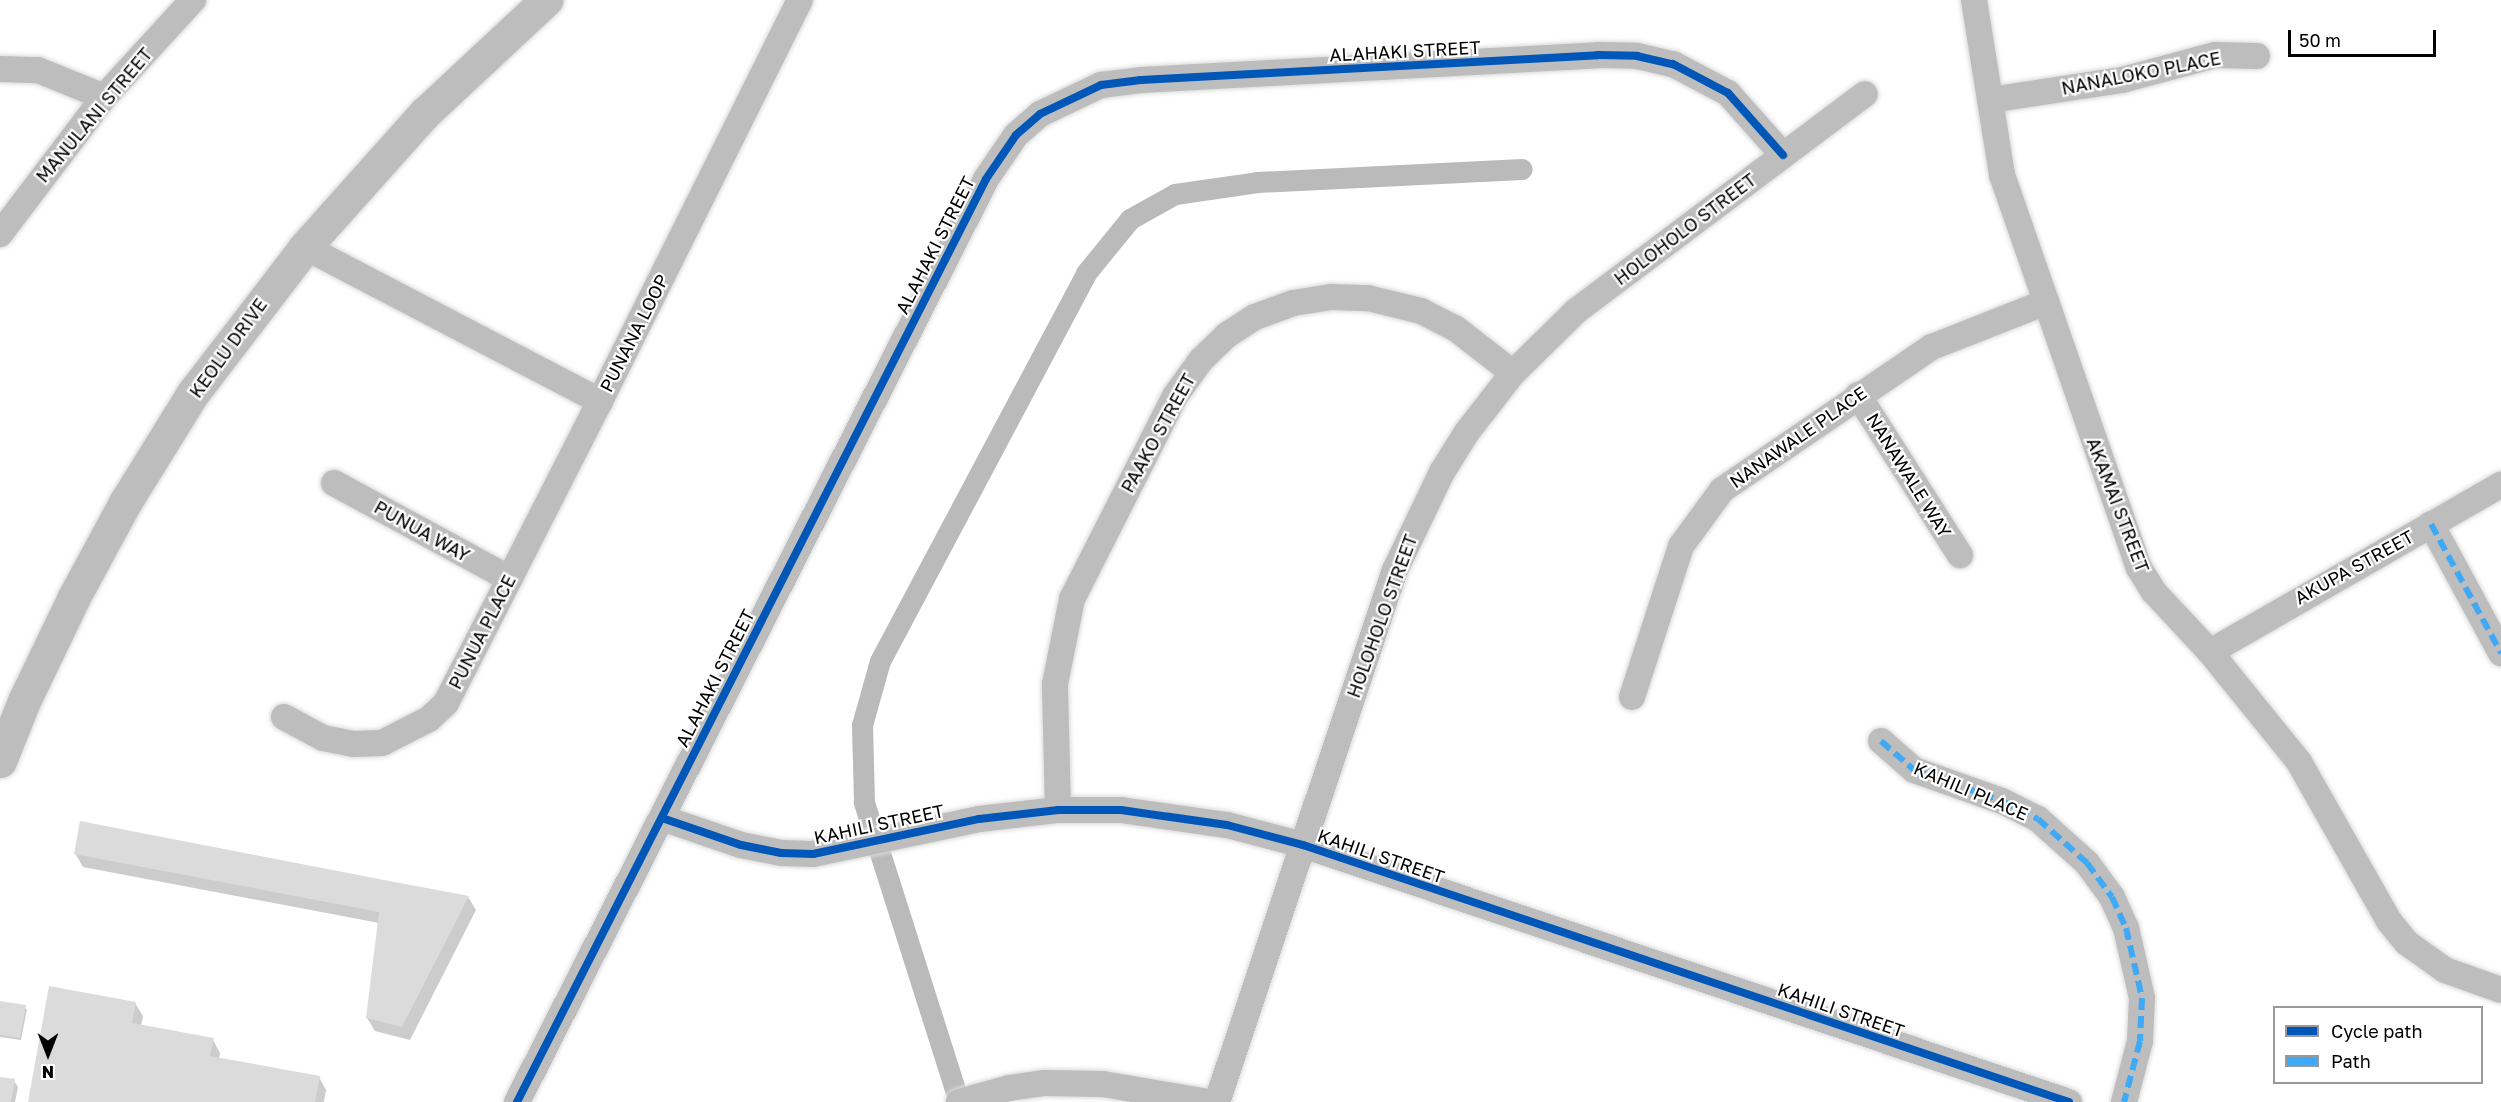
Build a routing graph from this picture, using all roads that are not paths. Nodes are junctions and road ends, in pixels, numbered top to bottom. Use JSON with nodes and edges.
{"nodes":[{"id":1,"x":193,"y":0,"type":"edge"},
{"id":2,"x":546,"y":0,"type":"edge"},
{"id":3,"x":801,"y":0,"type":"edge"},
{"id":4,"x":1974,"y":0,"type":"edge"},
{"id":5,"x":2257,"y":56,"type":"dead end"},
{"id":6,"x":0,"y":69,"type":"edge"},
{"id":7,"x":1865,"y":94,"type":"dead end"},
{"id":8,"x":104,"y":97,"type":"junction"},
{"id":9,"x":1990,"y":100,"type":"junction"},
{"id":10,"x":1783,"y":155,"type":"junction"},
{"id":11,"x":0,"y":234,"type":"edge"},
{"id":12,"x":305,"y":247,"type":"junction"},
{"id":13,"x":2046,"y":302,"type":"junction"},
{"id":14,"x":1513,"y":373,"type":"junction"},
{"id":15,"x":1858,"y":395,"type":"junction"},
{"id":16,"x":600,"y":401,"type":"junction"},
{"id":17,"x":334,"y":483,"type":"dead end"},
{"id":18,"x":2501,"y":485,"type":"edge"},
{"id":19,"x":2431,"y":524,"type":"junction"},
{"id":20,"x":1959,"y":555,"type":"dead end"},
{"id":21,"x":510,"y":579,"type":"junction"},
{"id":22,"x":2210,"y":651,"type":"junction"},
{"id":23,"x":2501,"y":653,"type":"edge"},
{"id":24,"x":1632,"y":697,"type":"dead end"},
{"id":25,"x":284,"y":717,"type":"dead end"},
{"id":26,"x":1881,"y":741,"type":"dead end"},
{"id":27,"x":0,"y":761,"type":"edge"},
{"id":28,"x":1058,"y":810,"type":"junction"},
{"id":29,"x":662,"y":818,"type":"junction"},
{"id":30,"x":1303,"y":845,"type":"junction"},
{"id":31,"x":2501,"y":990,"type":"edge"},
{"id":32,"x":517,"y":1102,"type":"edge"},
{"id":33,"x":959,"y":1102,"type":"edge"},
{"id":34,"x":1208,"y":1102,"type":"edge"},
{"id":35,"x":1217,"y":1102,"type":"edge"},
{"id":36,"x":2069,"y":1102,"type":"edge"},
{"id":37,"x":2124,"y":1102,"type":"edge"}],
"edges":[{"from":1,"to":8,"type":"street","name":"MANULANI STREET"},
{"from":2,"to":12,"type":"main road","name":"KEOLU DRIVE"},
{"from":3,"to":16,"type":"street","name":"PUNANA LOOP"},
{"from":4,"to":9,"type":"street","name":"AKAMAI STREET"},
{"from":5,"to":9,"type":"street","name":"NANALOKO PLACE"},
{"from":6,"to":8,"type":"street"},
{"from":7,"to":10,"type":"street","name":"HOLOHOLO STREET"},
{"from":8,"to":11,"type":"street","name":"MANULANI STREET"},
{"from":9,"to":13,"type":"street","name":"AKAMAI STREET"},
{"from":10,"to":14,"type":"street","name":"HOLOHOLO STREET"},
{"from":10,"to":29,"type":"street","name":"ALAHAKI STREET"},
{"from":12,"to":16,"type":"street","name":"PUNANA LOOP"},
{"from":12,"to":27,"type":"main road","name":"KEOLU DRIVE"},
{"from":13,"to":15,"type":"street","name":"NANAWALE PLACE"},
{"from":13,"to":22,"type":"street","name":"AKAMAI STREET"},
{"from":14,"to":28,"type":"street","name":"PAAKO STREET"},
{"from":14,"to":30,"type":"street","name":"HOLOHOLO STREET"},
{"from":15,"to":20,"type":"street","name":"NANAWALE WAY"},
{"from":15,"to":24,"type":"street","name":"NANAWALE PLACE"},
{"from":16,"to":21,"type":"street","name":"PUNUA PLACE"},
{"from":17,"to":21,"type":"street","name":"PUNUA WAY"},
{"from":18,"to":19,"type":"street","name":"AKUPA STREET"},
{"from":19,"to":22,"type":"street","name":"AKUPA STREET"},
{"from":19,"to":23,"type":"street"},
{"from":21,"to":25,"type":"street","name":"PUNUA PLACE"},
{"from":22,"to":31,"type":"street","name":"AKAMAI STREET"},
{"from":26,"to":37,"type":"street","name":"KAHILI PLACE"},
{"from":28,"to":29,"type":"street","name":"KAHILI STREET"},
{"from":28,"to":30,"type":"street","name":"KAHILI STREET"},
{"from":29,"to":32,"type":"street","name":"ALAHAKI STREET"},
{"from":30,"to":35,"type":"street","name":"HOLOHOLO STREET"},
{"from":30,"to":36,"type":"street","name":"KAHILI STREET"},
{"from":33,"to":34,"type":"street"}]}
